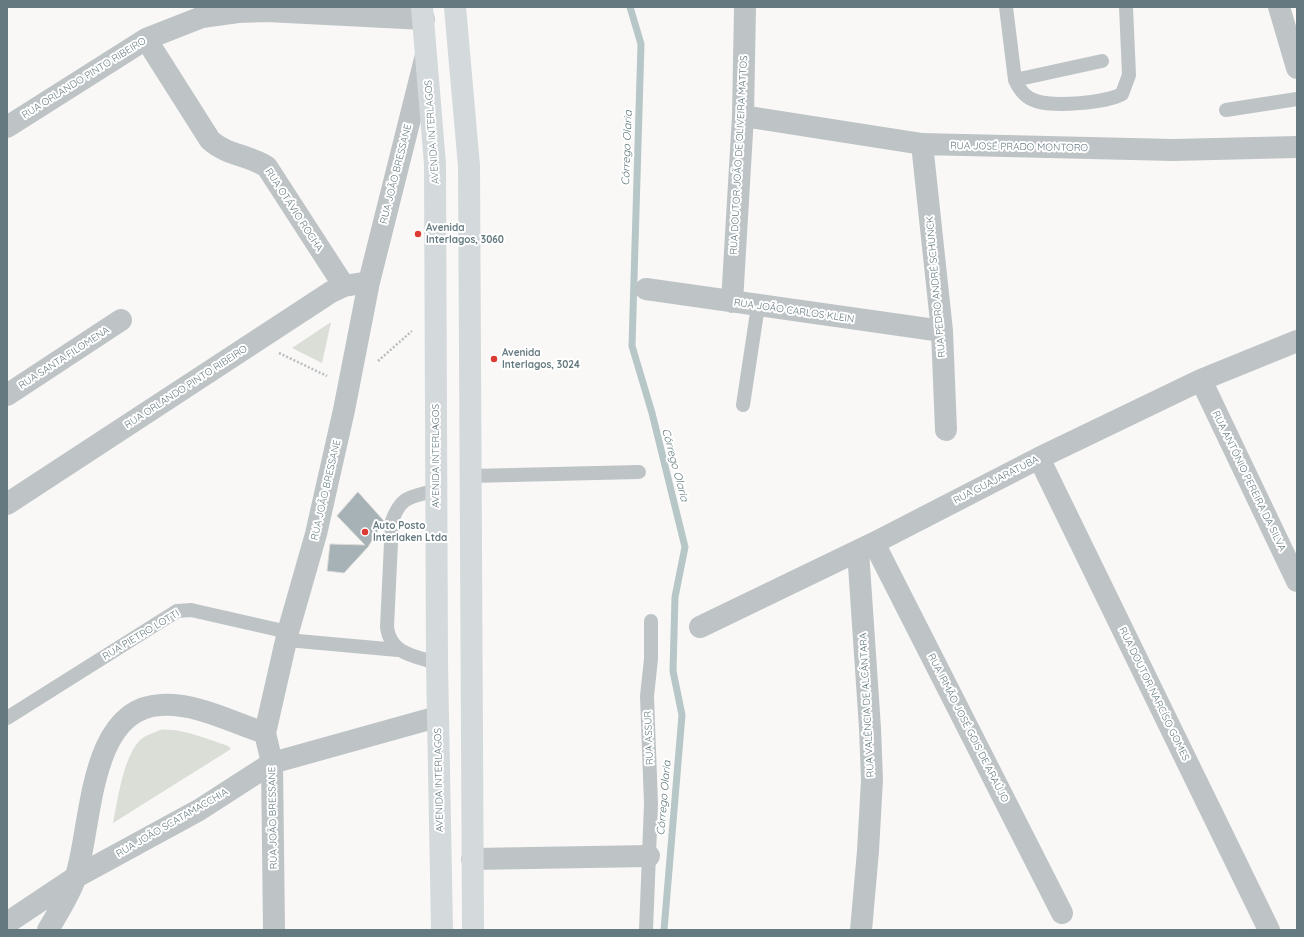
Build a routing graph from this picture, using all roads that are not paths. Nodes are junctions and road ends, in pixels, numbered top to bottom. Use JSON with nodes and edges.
{"nodes":[{"id":1,"x":456,"y":7,"type":"edge"},
{"id":2,"x":745,"y":7,"type":"edge"},
{"id":3,"x":1006,"y":7,"type":"edge"},
{"id":4,"x":1126,"y":7,"type":"edge"},
{"id":5,"x":1279,"y":7,"type":"edge"},
{"id":6,"x":423,"y":13,"type":"edge"},
{"id":7,"x":146,"y":38,"type":"junction"},
{"id":8,"x":426,"y":54,"type":"junction"},
{"id":9,"x":1102,"y":62,"type":"dead end"},
{"id":10,"x":1297,"y":68,"type":"edge"},
{"id":11,"x":1015,"y":80,"type":"junction"},
{"id":12,"x":1297,"y":99,"type":"edge"},
{"id":13,"x":1226,"y":110,"type":"dead end"},
{"id":14,"x":743,"y":116,"type":"junction"},
{"id":15,"x":7,"y":127,"type":"edge"},
{"id":16,"x":922,"y":144,"type":"junction"},
{"id":17,"x":1297,"y":147,"type":"edge"},
{"id":18,"x":369,"y":282,"type":"junction"},
{"id":19,"x":344,"y":286,"type":"junction"},
{"id":20,"x":646,"y":290,"type":"dead end"},
{"id":21,"x":732,"y":302,"type":"junction"},
{"id":22,"x":758,"y":306,"type":"junction"},
{"id":23,"x":121,"y":320,"type":"dead end"},
{"id":24,"x":942,"y":331,"type":"junction"},
{"id":25,"x":1297,"y":341,"type":"edge"},
{"id":26,"x":1201,"y":380,"type":"junction"},
{"id":27,"x":7,"y":395,"type":"edge"},
{"id":28,"x":743,"y":404,"type":"dead end"},
{"id":29,"x":946,"y":430,"type":"dead end"},
{"id":30,"x":1039,"y":458,"type":"junction"},
{"id":31,"x":639,"y":472,"type":"dead end"},
{"id":32,"x":471,"y":476,"type":"junction"},
{"id":33,"x":436,"y":490,"type":"junction"},
{"id":34,"x":7,"y":504,"type":"edge"},
{"id":35,"x":866,"y":547,"type":"junction"},
{"id":36,"x":1297,"y":581,"type":"edge"},
{"id":37,"x":651,"y":621,"type":"dead end"},
{"id":38,"x":700,"y":627,"type":"dead end"},
{"id":39,"x":288,"y":636,"type":"junction"},
{"id":40,"x":398,"y":650,"type":"junction"},
{"id":41,"x":437,"y":663,"type":"junction"},
{"id":42,"x":437,"y":717,"type":"junction"},
{"id":43,"x":7,"y":718,"type":"edge"},
{"id":44,"x":265,"y":733,"type":"junction"},
{"id":45,"x":272,"y":763,"type":"junction"},
{"id":46,"x":649,"y":856,"type":"junction"},
{"id":47,"x":472,"y":859,"type":"junction"},
{"id":48,"x":76,"y":877,"type":"junction"},
{"id":49,"x":1062,"y":912,"type":"dead end"},
{"id":50,"x":7,"y":923,"type":"edge"},
{"id":51,"x":48,"y":930,"type":"edge"},
{"id":52,"x":274,"y":930,"type":"edge"},
{"id":53,"x":442,"y":930,"type":"edge"},
{"id":54,"x":473,"y":930,"type":"edge"},
{"id":55,"x":646,"y":930,"type":"edge"},
{"id":56,"x":861,"y":930,"type":"edge"},
{"id":57,"x":1269,"y":930,"type":"edge"}],
"edges":[{"from":1,"to":32,"type":"main road"},
{"from":2,"to":14,"type":"street","name":"RUA DOUTOR JOÃO DE OLIVEIRA MATTOS"},
{"from":3,"to":11,"type":"lane"},
{"from":4,"to":11,"type":"lane"},
{"from":5,"to":10,"type":"street"},
{"from":6,"to":7,"type":"street","name":"RUA ORLANDO PINTO RIBEIRO"},
{"from":6,"to":8,"type":"main road","name":"AVENIDA INTERLAGOS"},
{"from":7,"to":15,"type":"street","name":"RUA ORLANDO PINTO RIBEIRO"},
{"from":7,"to":19,"type":"street","name":"RUA OTÁVIO ROCHA"},
{"from":8,"to":18,"type":"street","name":"RUA JOÃO BRESSANE"},
{"from":8,"to":33,"type":"main road","name":"AVENIDA INTERLAGOS"},
{"from":9,"to":11,"type":"lane"},
{"from":12,"to":13,"type":"lane"},
{"from":14,"to":16,"type":"street","name":"RUA JOSÉ PRADO MONTORO"},
{"from":14,"to":21,"type":"street","name":"RUA DOUTOR JOÃO DE OLIVEIRA MATTOS"},
{"from":16,"to":17,"type":"street","name":"RUA JOSÉ PRADO MONTORO"},
{"from":16,"to":24,"type":"street","name":"RUA PEDRO ANDRÉ SCHUNCK"},
{"from":18,"to":19,"type":"street","name":"RUA ORLANDO PINTO RIBEIRO"},
{"from":18,"to":39,"type":"street","name":"RUA JOÃO BRESSANE"},
{"from":19,"to":34,"type":"street","name":"RUA ORLANDO PINTO RIBEIRO"},
{"from":20,"to":21,"type":"street","name":"RUA JOÃO CARLOS KLEIN"},
{"from":21,"to":22,"type":"street","name":"RUA JOÃO CARLOS KLEIN"},
{"from":22,"to":24,"type":"street","name":"RUA JOÃO CARLOS KLEIN"},
{"from":22,"to":28,"type":"lane"},
{"from":23,"to":27,"type":"street","name":"RUA SANTA FILOMENA"},
{"from":24,"to":29,"type":"street","name":"RUA PEDRO ANDRÉ SCHUNCK"},
{"from":25,"to":26,"type":"street","name":"RUA GUAJARATUBA"},
{"from":26,"to":30,"type":"street","name":"RUA GUAJARATUBA"},
{"from":26,"to":36,"type":"street","name":"RUA ANTÔNIO PEREIRA DA SILVA"},
{"from":30,"to":35,"type":"street","name":"RUA GUAJARATUBA"},
{"from":30,"to":57,"type":"street","name":"RUA DOUTOR NARCÍSO GOMES"},
{"from":31,"to":32,"type":"lane"},
{"from":32,"to":47,"type":"main road"},
{"from":33,"to":40,"type":"lane"},
{"from":33,"to":41,"type":"main road","name":"AVENIDA INTERLAGOS"},
{"from":35,"to":38,"type":"street","name":"RUA GUAJARATUBA"},
{"from":35,"to":49,"type":"street","name":"RUA IRMÃO JOSÉ GOIS DE ARAÚJO"},
{"from":35,"to":56,"type":"street","name":"RUA VALÊNCIA DE ALCÂNTARA"},
{"from":37,"to":46,"type":"lane","name":"RUA ASSUR"},
{"from":39,"to":40,"type":"lane","name":"RUA PIETRO LOTTI"},
{"from":39,"to":43,"type":"lane","name":"RUA PIETRO LOTTI"},
{"from":39,"to":44,"type":"street","name":"RUA JOÃO BRESSANE"},
{"from":40,"to":41,"type":"lane","name":"RUA PIETRO LOTTI"},
{"from":41,"to":42,"type":"main road","name":"AVENIDA INTERLAGOS"},
{"from":42,"to":45,"type":"street","name":"RUA JOÃO SCATAMACCHIA"},
{"from":42,"to":53,"type":"main road","name":"AVENIDA INTERLAGOS"},
{"from":44,"to":45,"type":"street","name":"RUA JOÃO BRESSANE"},
{"from":44,"to":48,"type":"street"},
{"from":45,"to":48,"type":"street","name":"RUA JOÃO SCATAMACCHIA"},
{"from":45,"to":52,"type":"street","name":"RUA JOÃO BRESSANE"},
{"from":46,"to":47,"type":"street"},
{"from":46,"to":55,"type":"lane","name":"RUA ASSUR"},
{"from":47,"to":54,"type":"main road"},
{"from":48,"to":50,"type":"street","name":"RUA JOÃO SCATAMACCHIA"},
{"from":48,"to":51,"type":"street"}]}
